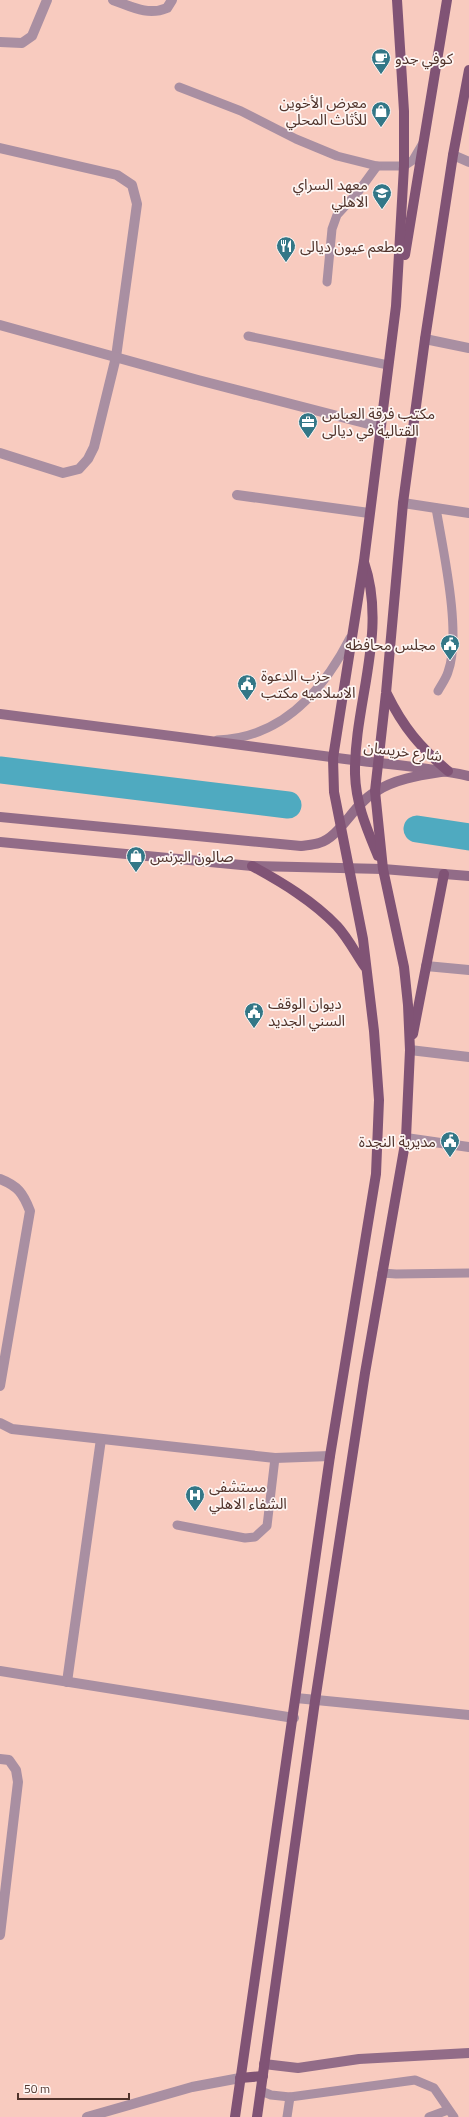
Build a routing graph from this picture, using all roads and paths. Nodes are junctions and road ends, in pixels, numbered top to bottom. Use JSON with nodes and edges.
{"nodes":[{"id":1,"x":47,"y":0,"type":"edge"},
{"id":2,"x":113,"y":0,"type":"edge"},
{"id":3,"x":172,"y":0,"type":"edge"},
{"id":4,"x":397,"y":0,"type":"edge"},
{"id":5,"x":447,"y":0,"type":"edge"},
{"id":6,"x":0,"y":42,"type":"edge"},
{"id":7,"x":469,"y":70,"type":"edge"},
{"id":8,"x":179,"y":88,"type":"dead end"},
{"id":9,"x":423,"y":142,"type":"junction"},
{"id":10,"x":0,"y":148,"type":"edge"},
{"id":11,"x":453,"y":155,"type":"junction"},
{"id":12,"x":469,"y":162,"type":"edge"},
{"id":13,"x":377,"y":166,"type":"junction"},
{"id":14,"x":404,"y":166,"type":"junction"},
{"id":15,"x":327,"y":282,"type":"dead end"},
{"id":16,"x":396,"y":306,"type":"junction"},
{"id":17,"x":0,"y":325,"type":"edge"},
{"id":18,"x":248,"y":336,"type":"dead end"},
{"id":19,"x":425,"y":339,"type":"junction"},
{"id":20,"x":469,"y":348,"type":"edge"},
{"id":21,"x":116,"y":357,"type":"junction"},
{"id":22,"x":388,"y":365,"type":"junction"},
{"id":23,"x":380,"y":427,"type":"junction"},
{"id":24,"x":0,"y":453,"type":"edge"},
{"id":25,"x":236,"y":495,"type":"dead end"},
{"id":26,"x":403,"y":503,"type":"junction"},
{"id":27,"x":436,"y":508,"type":"junction"},
{"id":28,"x":370,"y":513,"type":"junction"},
{"id":29,"x":469,"y":513,"type":"edge"},
{"id":30,"x":364,"y":560,"type":"junction"},
{"id":31,"x":350,"y":638,"type":"junction"},
{"id":32,"x":438,"y":691,"type":"dead end"},
{"id":33,"x":386,"y":693,"type":"junction"},
{"id":34,"x":0,"y":714,"type":"edge"},
{"id":35,"x":208,"y":740,"type":"junction"},
{"id":36,"x":333,"y":758,"type":"junction"},
{"id":37,"x":356,"y":760,"type":"junction"},
{"id":38,"x":378,"y":763,"type":"junction"},
{"id":39,"x":448,"y":771,"type":"junction"},
{"id":40,"x":469,"y":776,"type":"edge"},
{"id":41,"x":375,"y":791,"type":"junction"},
{"id":42,"x":358,"y":804,"type":"junction"},
{"id":43,"x":0,"y":817,"type":"edge"},
{"id":44,"x":341,"y":826,"type":"junction"},
{"id":45,"x":0,"y":842,"type":"edge"},
{"id":46,"x":252,"y":866,"type":"junction"},
{"id":47,"x":348,"y":868,"type":"junction"},
{"id":48,"x":383,"y":868,"type":"junction"},
{"id":49,"x":444,"y":874,"type":"junction"},
{"id":50,"x":469,"y":876,"type":"edge"},
{"id":51,"x":426,"y":966,"type":"junction"},
{"id":52,"x":367,"y":969,"type":"junction"},
{"id":53,"x":469,"y":970,"type":"edge"},
{"id":54,"x":410,"y":1050,"type":"junction"},
{"id":55,"x":469,"y":1057,"type":"edge"},
{"id":56,"x":406,"y":1138,"type":"junction"},
{"id":57,"x":469,"y":1147,"type":"edge"},
{"id":58,"x":0,"y":1179,"type":"edge"},
{"id":59,"x":382,"y":1272,"type":"junction"},
{"id":60,"x":469,"y":1273,"type":"edge"},
{"id":61,"x":0,"y":1386,"type":"edge"},
{"id":62,"x":0,"y":1423,"type":"edge"},
{"id":63,"x":101,"y":1439,"type":"junction"},
{"id":64,"x":330,"y":1456,"type":"junction"},
{"id":65,"x":275,"y":1458,"type":"junction"},
{"id":66,"x":177,"y":1525,"type":"dead end"},
{"id":67,"x":0,"y":1671,"type":"edge"},
{"id":68,"x":67,"y":1682,"type":"junction"},
{"id":69,"x":296,"y":1698,"type":"junction"},
{"id":70,"x":315,"y":1701,"type":"junction"},
{"id":71,"x":469,"y":1715,"type":"edge"},
{"id":72,"x":294,"y":1718,"type":"junction"},
{"id":73,"x":0,"y":1759,"type":"edge"},
{"id":74,"x":0,"y":1935,"type":"edge"},
{"id":75,"x":469,"y":2053,"type":"edge"},
{"id":76,"x":264,"y":2064,"type":"junction"},
{"id":77,"x":263,"y":2076,"type":"junction"},
{"id":78,"x":240,"y":2078,"type":"junction"},
{"id":79,"x":261,"y":2091,"type":"junction"},
{"id":80,"x":290,"y":2097,"type":"junction"},
{"id":81,"x":451,"y":2113,"type":"edge"},
{"id":82,"x":87,"y":2117,"type":"edge"},
{"id":83,"x":235,"y":2117,"type":"edge"},
{"id":84,"x":257,"y":2117,"type":"edge"},
{"id":85,"x":287,"y":2117,"type":"edge"},
{"id":86,"x":430,"y":2117,"type":"edge"}],
"edges":[{"from":1,"to":6,"type":"street"},
{"from":2,"to":3,"type":"street"},
{"from":4,"to":14,"type":"main road"},
{"from":5,"to":9,"type":"main road"},
{"from":7,"to":11,"type":"main road"},
{"from":8,"to":13,"type":"lane"},
{"from":9,"to":14,"type":"lane"},
{"from":9,"to":16,"type":"main road"},
{"from":10,"to":21,"type":"street"},
{"from":11,"to":12,"type":"street"},
{"from":11,"to":19,"type":"main road"},
{"from":13,"to":14,"type":"lane"},
{"from":13,"to":15,"type":"lane"},
{"from":14,"to":16,"type":"main road"},
{"from":16,"to":22,"type":"main road"},
{"from":17,"to":21,"type":"street"},
{"from":18,"to":22,"type":"lane"},
{"from":19,"to":20,"type":"street"},
{"from":19,"to":26,"type":"main road"},
{"from":21,"to":23,"type":"street"},
{"from":21,"to":24,"type":"street"},
{"from":22,"to":23,"type":"main road"},
{"from":23,"to":28,"type":"main road"},
{"from":25,"to":28,"type":"street"},
{"from":26,"to":27,"type":"street"},
{"from":26,"to":33,"type":"main road"},
{"from":27,"to":29,"type":"street"},
{"from":27,"to":32,"type":"lane"},
{"from":28,"to":30,"type":"main road"},
{"from":30,"to":31,"type":"main road"},
{"from":30,"to":37,"type":"main road"},
{"from":31,"to":35,"type":"lane"},
{"from":31,"to":36,"type":"main road"},
{"from":33,"to":38,"type":"main road"},
{"from":33,"to":39,"type":"main road"},
{"from":34,"to":35,"type":"street","name":"شارع خريسان"},
{"from":35,"to":36,"type":"street","name":"شارع خريسان"},
{"from":36,"to":37,"type":"street","name":"شارع خريسان"},
{"from":36,"to":44,"type":"main road"},
{"from":37,"to":38,"type":"street","name":"شارع خريسان"},
{"from":37,"to":42,"type":"main road"},
{"from":38,"to":39,"type":"street","name":"شارع خريسان"},
{"from":38,"to":41,"type":"main road"},
{"from":39,"to":40,"type":"street","name":"شارع خريسان"},
{"from":39,"to":41,"type":"street"},
{"from":41,"to":42,"type":"street"},
{"from":41,"to":48,"type":"main road"},
{"from":42,"to":44,"type":"street"},
{"from":42,"to":48,"type":"main road"},
{"from":43,"to":44,"type":"street"},
{"from":44,"to":47,"type":"main road"},
{"from":45,"to":46,"type":"street"},
{"from":46,"to":47,"type":"street"},
{"from":46,"to":52,"type":"main road"},
{"from":47,"to":48,"type":"street"},
{"from":47,"to":52,"type":"main road"},
{"from":48,"to":49,"type":"street"},
{"from":48,"to":54,"type":"main road"},
{"from":49,"to":50,"type":"street"},
{"from":49,"to":51,"type":"main road"},
{"from":51,"to":53,"type":"street"},
{"from":51,"to":54,"type":"main road"},
{"from":52,"to":64,"type":"main road"},
{"from":54,"to":55,"type":"street"},
{"from":54,"to":56,"type":"main road"},
{"from":56,"to":57,"type":"street"},
{"from":56,"to":59,"type":"main road"},
{"from":58,"to":61,"type":"street"},
{"from":59,"to":60,"type":"lane"},
{"from":59,"to":70,"type":"main road"},
{"from":62,"to":63,"type":"street"},
{"from":63,"to":65,"type":"street"},
{"from":63,"to":68,"type":"street"},
{"from":64,"to":65,"type":"street"},
{"from":64,"to":69,"type":"main road"},
{"from":65,"to":66,"type":"lane"},
{"from":67,"to":68,"type":"street"},
{"from":68,"to":72,"type":"street"},
{"from":69,"to":70,"type":"street"},
{"from":69,"to":72,"type":"main road"},
{"from":70,"to":71,"type":"street"},
{"from":70,"to":76,"type":"main road"},
{"from":72,"to":78,"type":"main road"},
{"from":73,"to":74,"type":"street"},
{"from":75,"to":76,"type":"street"},
{"from":76,"to":77,"type":"main road"},
{"from":77,"to":78,"type":"main road"},
{"from":77,"to":79,"type":"main road"},
{"from":78,"to":82,"type":"street"},
{"from":78,"to":83,"type":"main road"},
{"from":79,"to":80,"type":"lane"},
{"from":79,"to":84,"type":"main road"},
{"from":80,"to":81,"type":"lane"},
{"from":80,"to":85,"type":"lane"},
{"from":81,"to":86,"type":"lane"}]}
